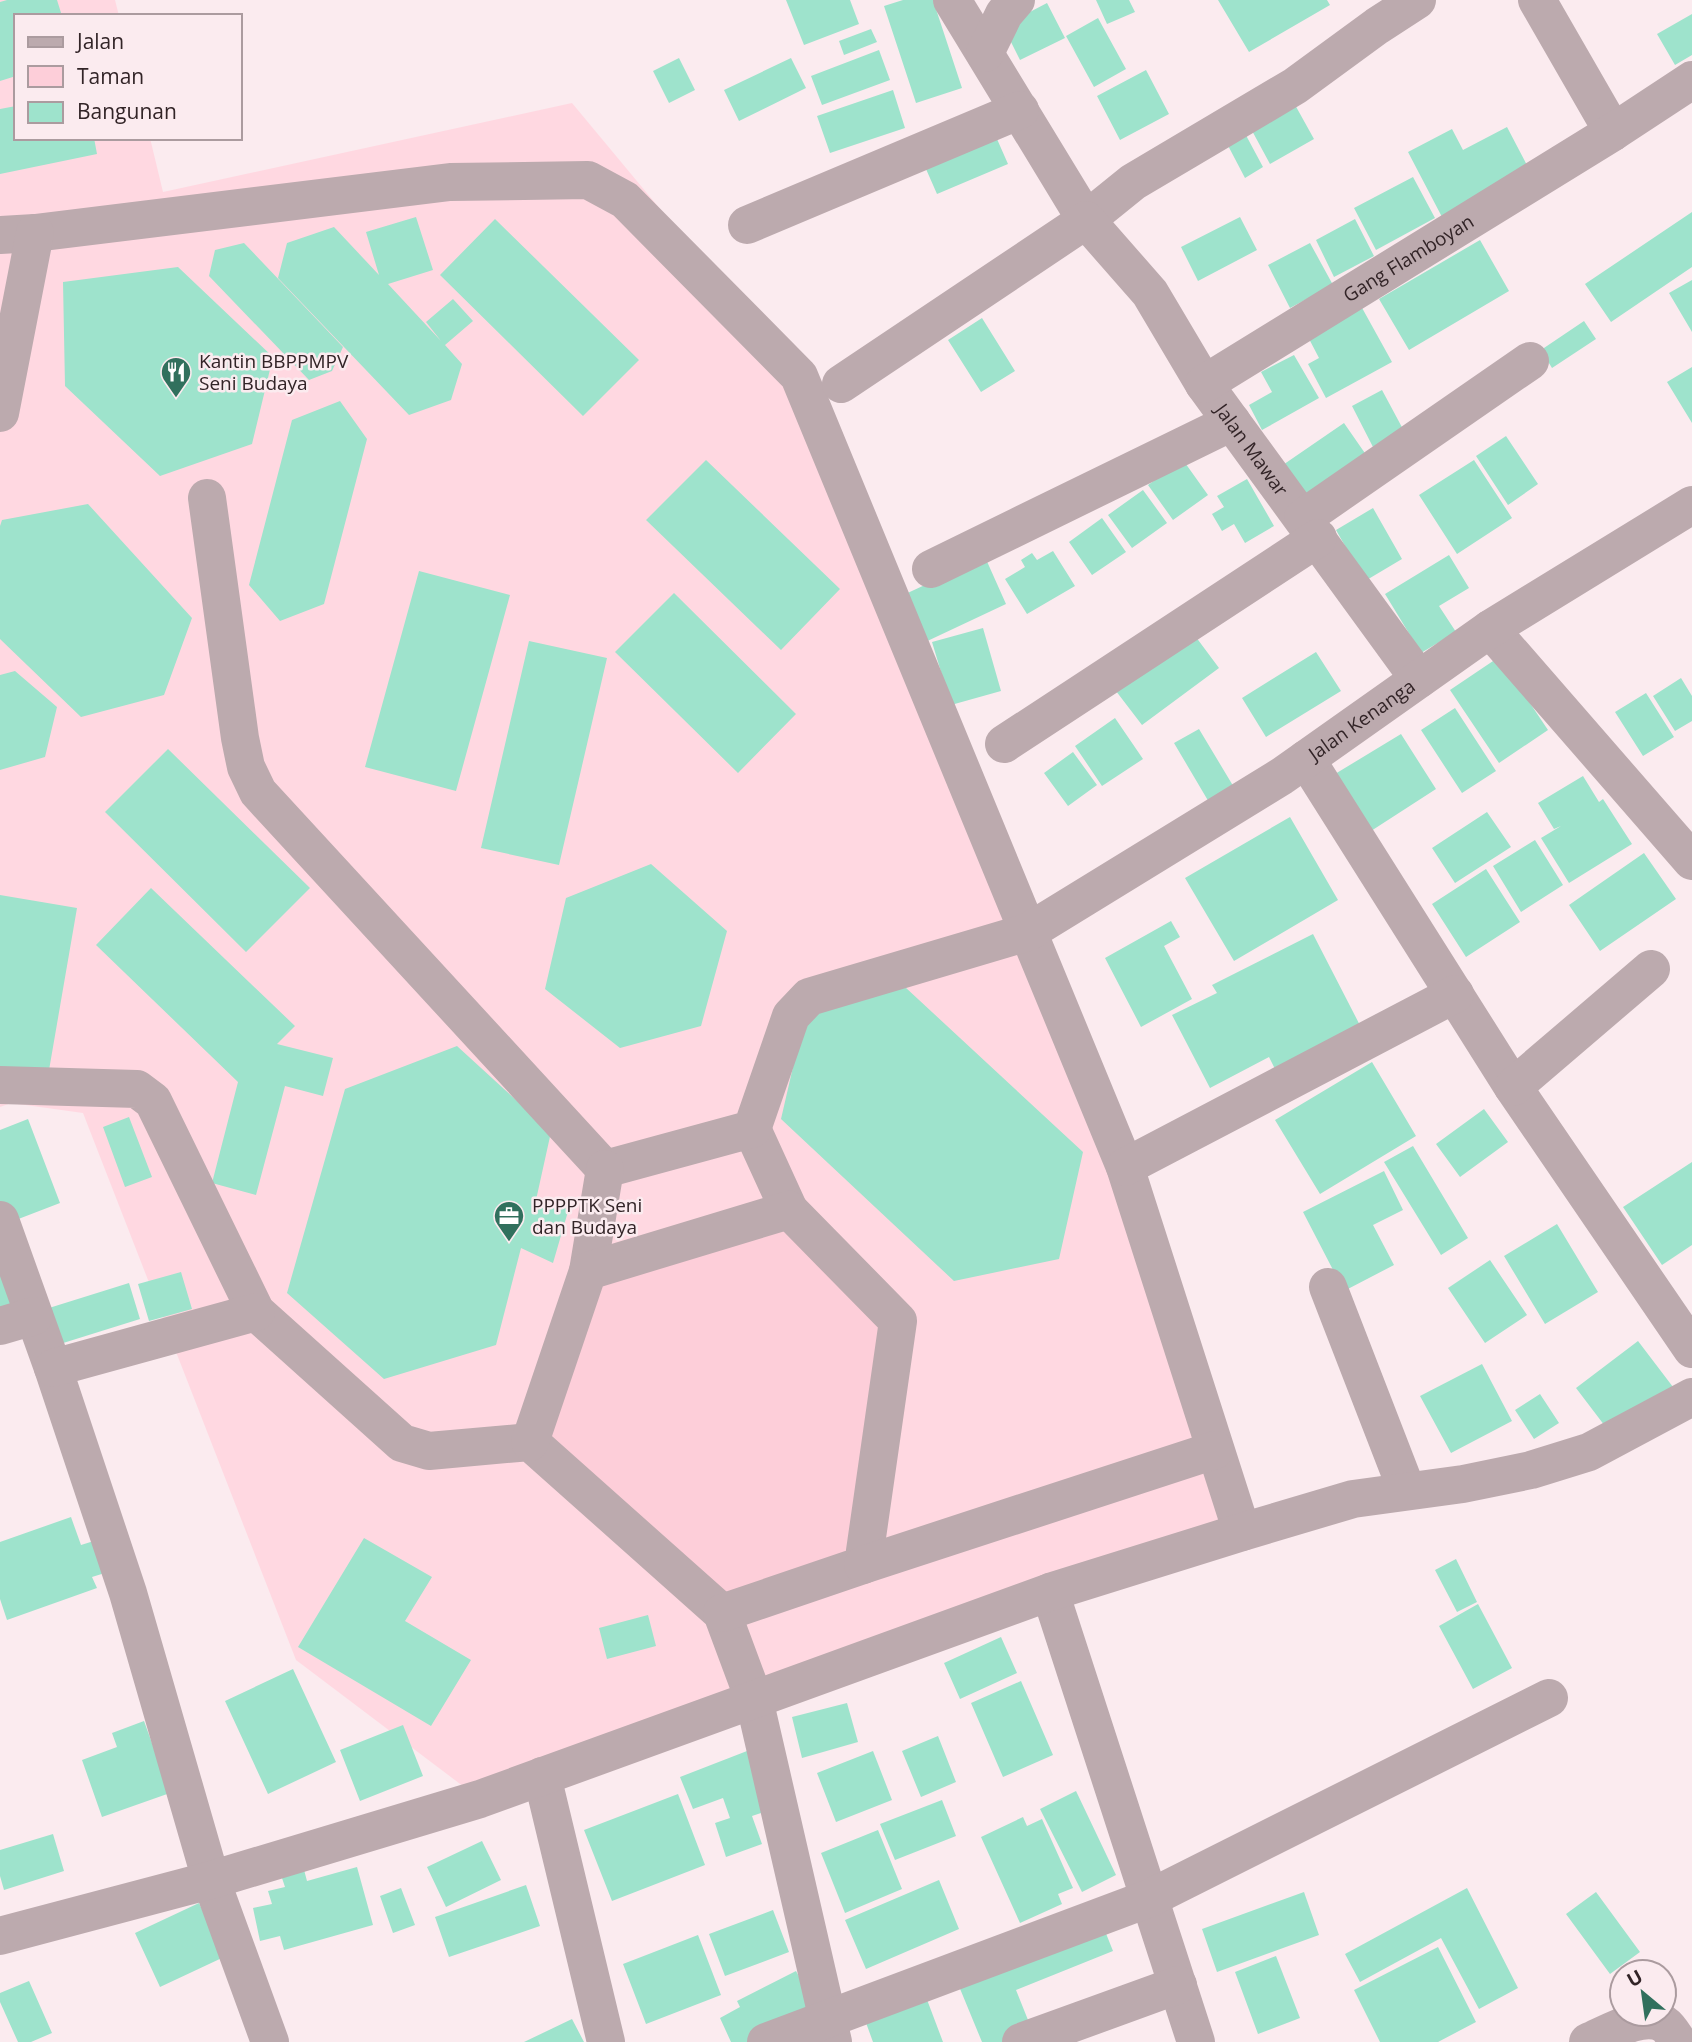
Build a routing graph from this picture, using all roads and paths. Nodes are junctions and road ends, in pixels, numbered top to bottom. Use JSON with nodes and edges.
{"nodes":[{"id":1,"x":952,"y":0,"type":"edge"},
{"id":2,"x":1016,"y":0,"type":"edge"},
{"id":3,"x":1417,"y":0,"type":"edge"},
{"id":4,"x":1537,"y":0,"type":"edge"},
{"id":5,"x":985,"y":54,"type":"junction"},
{"id":6,"x":1692,"y":80,"type":"edge"},
{"id":7,"x":1020,"y":110,"type":"junction"},
{"id":8,"x":1613,"y":132,"type":"junction"},
{"id":9,"x":1086,"y":220,"type":"junction"},
{"id":10,"x":747,"y":225,"type":"dead end"},
{"id":11,"x":17,"y":234,"type":"edge"},
{"id":12,"x":1530,"y":360,"type":"dead end"},
{"id":13,"x":841,"y":384,"type":"dead end"},
{"id":14,"x":1204,"y":384,"type":"junction"},
{"id":15,"x":0,"y":413,"type":"edge"},
{"id":16,"x":1232,"y":422,"type":"junction"},
{"id":17,"x":207,"y":498,"type":"dead end"},
{"id":18,"x":1692,"y":505,"type":"edge"},
{"id":19,"x":1310,"y":528,"type":"junction"},
{"id":20,"x":931,"y":569,"type":"dead end"},
{"id":21,"x":1490,"y":629,"type":"junction"},
{"id":22,"x":1419,"y":679,"type":"junction"},
{"id":23,"x":1004,"y":744,"type":"dead end"},
{"id":24,"x":1306,"y":759,"type":"junction"},
{"id":25,"x":1692,"y":861,"type":"edge"},
{"id":26,"x":1028,"y":932,"type":"junction"},
{"id":27,"x":1651,"y":969,"type":"dead end"},
{"id":28,"x":1455,"y":994,"type":"junction"},
{"id":29,"x":0,"y":1086,"type":"edge"},
{"id":30,"x":1513,"y":1087,"type":"junction"},
{"id":31,"x":752,"y":1129,"type":"junction"},
{"id":32,"x":1125,"y":1167,"type":"junction"},
{"id":33,"x":605,"y":1169,"type":"junction"},
{"id":34,"x":789,"y":1210,"type":"junction"},
{"id":35,"x":0,"y":1220,"type":"edge"},
{"id":36,"x":589,"y":1271,"type":"junction"},
{"id":37,"x":1328,"y":1287,"type":"dead end"},
{"id":38,"x":256,"y":1312,"type":"junction"},
{"id":39,"x":17,"y":1321,"type":"edge"},
{"id":40,"x":1692,"y":1349,"type":"edge"},
{"id":41,"x":53,"y":1367,"type":"junction"},
{"id":42,"x":1692,"y":1397,"type":"edge"},
{"id":43,"x":530,"y":1442,"type":"junction"},
{"id":44,"x":1215,"y":1450,"type":"junction"},
{"id":45,"x":1407,"y":1491,"type":"junction"},
{"id":46,"x":1242,"y":1532,"type":"junction"},
{"id":47,"x":863,"y":1565,"type":"junction"},
{"id":48,"x":1050,"y":1592,"type":"junction"},
{"id":49,"x":722,"y":1613,"type":"junction"},
{"id":50,"x":1549,"y":1698,"type":"dead end"},
{"id":51,"x":754,"y":1699,"type":"junction"},
{"id":52,"x":542,"y":1776,"type":"junction"},
{"id":53,"x":211,"y":1880,"type":"junction"},
{"id":54,"x":1150,"y":1898,"type":"junction"},
{"id":55,"x":0,"y":1936,"type":"edge"},
{"id":56,"x":1178,"y":1985,"type":"junction"},
{"id":57,"x":830,"y":2031,"type":"edge"},
{"id":58,"x":1592,"y":2041,"type":"edge"},
{"id":59,"x":270,"y":2042,"type":"edge"},
{"id":60,"x":606,"y":2042,"type":"edge"},
{"id":61,"x":766,"y":2042,"type":"edge"},
{"id":62,"x":1021,"y":2042,"type":"edge"},
{"id":63,"x":1196,"y":2042,"type":"edge"},
{"id":64,"x":1678,"y":2042,"type":"edge"}],
"edges":[{"from":1,"to":5,"type":"street","name":"Jalan Mawar"},
{"from":2,"to":5,"type":"street"},
{"from":3,"to":9,"type":"street"},
{"from":4,"to":8,"type":"street"},
{"from":5,"to":7,"type":"street","name":"Jalan Mawar"},
{"from":6,"to":8,"type":"street","name":"Gang Flamboyan"},
{"from":7,"to":9,"type":"street","name":"Jalan Mawar"},
{"from":7,"to":10,"type":"street"},
{"from":8,"to":14,"type":"street","name":"Gang Flamboyan"},
{"from":9,"to":13,"type":"street"},
{"from":9,"to":14,"type":"street","name":"Jalan Mawar"},
{"from":11,"to":15,"type":"street"},
{"from":11,"to":26,"type":"street"},
{"from":12,"to":19,"type":"street"},
{"from":14,"to":16,"type":"street","name":"Jalan Mawar"},
{"from":16,"to":19,"type":"street","name":"Jalan Mawar"},
{"from":16,"to":20,"type":"street"},
{"from":17,"to":33,"type":"street"},
{"from":18,"to":21,"type":"street","name":"Jalan Kenanga"},
{"from":19,"to":22,"type":"street","name":"Jalan Mawar"},
{"from":19,"to":23,"type":"street"},
{"from":21,"to":22,"type":"street","name":"Jalan Kenanga"},
{"from":21,"to":25,"type":"street"},
{"from":22,"to":24,"type":"street","name":"Jalan Kenanga"},
{"from":24,"to":26,"type":"street","name":"Jalan Kenanga"},
{"from":24,"to":28,"type":"street"},
{"from":26,"to":31,"type":"street","name":"Jalan Kenanga"},
{"from":26,"to":32,"type":"street"},
{"from":27,"to":30,"type":"street"},
{"from":28,"to":30,"type":"street"},
{"from":28,"to":32,"type":"street"},
{"from":29,"to":38,"type":"street"},
{"from":30,"to":40,"type":"street"},
{"from":31,"to":33,"type":"street"},
{"from":31,"to":34,"type":"street"},
{"from":32,"to":44,"type":"street"},
{"from":33,"to":36,"type":"street"},
{"from":34,"to":36,"type":"street"},
{"from":34,"to":47,"type":"street"},
{"from":35,"to":39,"type":"street"},
{"from":36,"to":43,"type":"street"},
{"from":37,"to":45,"type":"street"},
{"from":38,"to":41,"type":"street"},
{"from":38,"to":43,"type":"street"},
{"from":39,"to":41,"type":"street"},
{"from":41,"to":53,"type":"street"},
{"from":42,"to":45,"type":"street"},
{"from":43,"to":49,"type":"street"},
{"from":44,"to":46,"type":"street"},
{"from":44,"to":47,"type":"street"},
{"from":45,"to":46,"type":"street"},
{"from":46,"to":48,"type":"street"},
{"from":47,"to":49,"type":"street"},
{"from":48,"to":51,"type":"street"},
{"from":48,"to":54,"type":"street"},
{"from":49,"to":51,"type":"street"},
{"from":50,"to":54,"type":"street"},
{"from":51,"to":52,"type":"street"},
{"from":51,"to":57,"type":"street"},
{"from":52,"to":53,"type":"street"},
{"from":52,"to":60,"type":"street"},
{"from":53,"to":55,"type":"street"},
{"from":53,"to":59,"type":"street"},
{"from":54,"to":56,"type":"street"},
{"from":54,"to":57,"type":"street"},
{"from":56,"to":62,"type":"street"},
{"from":56,"to":63,"type":"street"},
{"from":57,"to":61,"type":"street"},
{"from":58,"to":64,"type":"street"}]}
